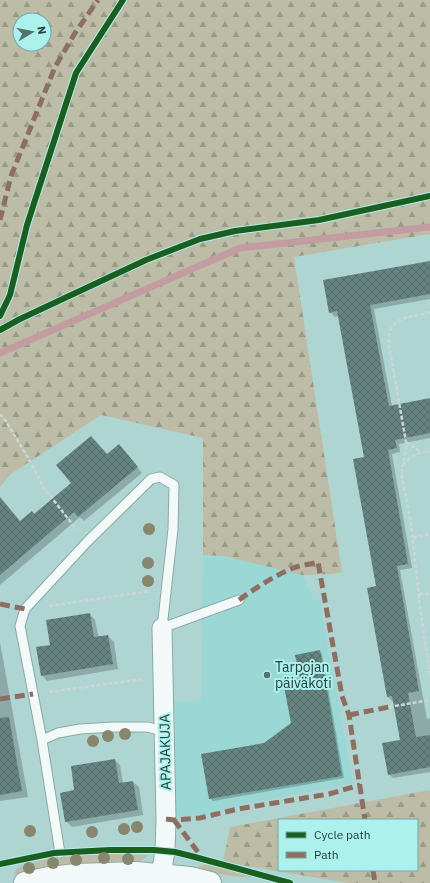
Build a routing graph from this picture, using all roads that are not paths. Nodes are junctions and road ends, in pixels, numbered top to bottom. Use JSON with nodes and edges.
{"nodes":[{"id":1,"x":239,"y":600,"type":"dead end"},
{"id":2,"x":162,"y":628,"type":"junction"},
{"id":3,"x":164,"y":731,"type":"junction"},
{"id":4,"x":42,"y":740,"type":"junction"},
{"id":5,"x":60,"y":853,"type":"dead end"},
{"id":6,"x":161,"y":875,"type":"junction"},
{"id":7,"x":25,"y":883,"type":"edge"},
{"id":8,"x":210,"y":883,"type":"edge"}],
"edges":[{"from":1,"to":2,"type":"lane"},
{"from":2,"to":3,"type":"street","name":"APAJAKUJA"},
{"from":2,"to":4,"type":"lane"},
{"from":3,"to":4,"type":"lane"},
{"from":3,"to":6,"type":"street","name":"APAJAKUJA"},
{"from":4,"to":5,"type":"lane"},
{"from":6,"to":7,"type":"street"},
{"from":6,"to":8,"type":"street"}]}
